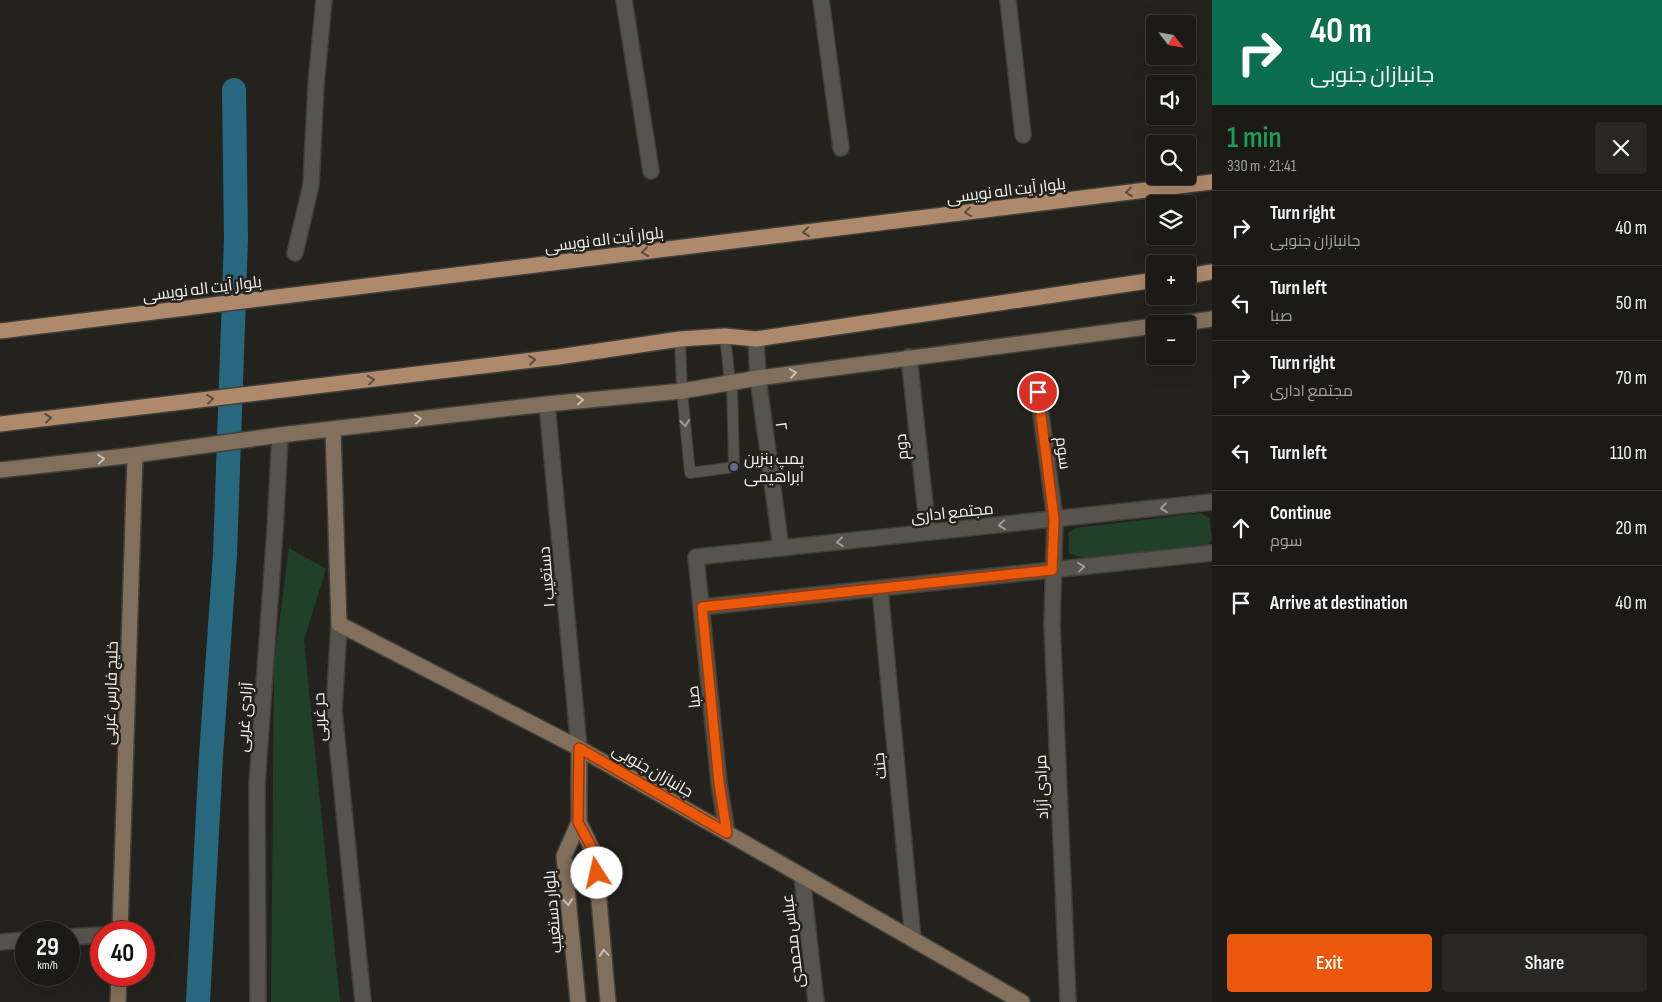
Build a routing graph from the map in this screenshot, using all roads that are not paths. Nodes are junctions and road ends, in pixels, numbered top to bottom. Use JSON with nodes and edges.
{"nodes":[{"id":1,"x":324,"y":0,"type":"edge"},
{"id":2,"x":624,"y":0,"type":"edge"},
{"id":3,"x":821,"y":0,"type":"edge"},
{"id":4,"x":1008,"y":0,"type":"edge"},
{"id":5,"x":1022,"y":135,"type":"dead end"},
{"id":6,"x":841,"y":148,"type":"dead end"},
{"id":7,"x":651,"y":171,"type":"dead end"},
{"id":8,"x":1212,"y":182,"type":"edge"},
{"id":9,"x":295,"y":253,"type":"dead end"},
{"id":10,"x":1212,"y":272,"type":"edge"},
{"id":11,"x":1196,"y":275,"type":"edge"},
{"id":12,"x":1146,"y":281,"type":"edge"},
{"id":13,"x":1212,"y":319,"type":"edge"},
{"id":14,"x":1196,"y":321,"type":"edge"},
{"id":15,"x":1212,"y":326,"type":"edge"},
{"id":16,"x":1146,"y":327,"type":"edge"},
{"id":17,"x":0,"y":331,"type":"edge"},
{"id":18,"x":725,"y":336,"type":"junction"},
{"id":19,"x":680,"y":339,"type":"junction"},
{"id":20,"x":756,"y":339,"type":"junction"},
{"id":21,"x":909,"y":358,"type":"junction"},
{"id":22,"x":758,"y":378,"type":"junction"},
{"id":23,"x":730,"y":382,"type":"junction"},
{"id":24,"x":682,"y":391,"type":"junction"},
{"id":25,"x":1038,"y":392,"type":"dead end"},
{"id":26,"x":547,"y":404,"type":"junction"},
{"id":27,"x":0,"y":424,"type":"edge"},
{"id":28,"x":333,"y":429,"type":"junction"},
{"id":29,"x":280,"y":436,"type":"junction"},
{"id":30,"x":135,"y":455,"type":"junction"},
{"id":31,"x":0,"y":470,"type":"edge"},
{"id":32,"x":1212,"y":502,"type":"edge"},
{"id":33,"x":1054,"y":519,"type":"junction"},
{"id":34,"x":928,"y":532,"type":"junction"},
{"id":35,"x":782,"y":548,"type":"junction"},
{"id":36,"x":1212,"y":553,"type":"edge"},
{"id":37,"x":696,"y":557,"type":"joint"},
{"id":38,"x":1052,"y":570,"type":"junction"},
{"id":39,"x":880,"y":588,"type":"junction"},
{"id":40,"x":702,"y":607,"type":"junction"},
{"id":41,"x":339,"y":624,"type":"junction"},
{"id":42,"x":579,"y":748,"type":"junction"},
{"id":43,"x":578,"y":822,"type":"junction"},
{"id":44,"x":727,"y":833,"type":"junction"},
{"id":45,"x":802,"y":876,"type":"junction"},
{"id":46,"x":120,"y":921,"type":"edge"},
{"id":47,"x":913,"y":940,"type":"junction"},
{"id":48,"x":15,"y":941,"type":"edge"},
{"id":49,"x":0,"y":942,"type":"edge"},
{"id":50,"x":119,"y":986,"type":"edge"},
{"id":51,"x":118,"y":1002,"type":"edge"},
{"id":52,"x":258,"y":1002,"type":"edge"},
{"id":53,"x":363,"y":1002,"type":"edge"},
{"id":54,"x":578,"y":1002,"type":"edge"},
{"id":55,"x":608,"y":1002,"type":"edge"},
{"id":56,"x":816,"y":1002,"type":"edge"},
{"id":57,"x":1022,"y":1002,"type":"edge"},
{"id":58,"x":1068,"y":1002,"type":"edge"}],
"edges":[{"from":1,"to":9,"type":"street"},
{"from":2,"to":7,"type":"street"},
{"from":3,"to":6,"type":"street"},
{"from":4,"to":5,"type":"street"},
{"from":8,"to":17,"type":"main road","name":"بلوار آیت اله نویسی","one_way":true},
{"from":10,"to":11,"type":"main road"},
{"from":12,"to":20,"type":"main road"},
{"from":13,"to":14,"type":"street"},
{"from":13,"to":15,"type":"street"},
{"from":16,"to":21,"type":"street"},
{"from":18,"to":19,"type":"main road"},
{"from":18,"to":20,"type":"main road"},
{"from":18,"to":23,"type":"lane"},
{"from":19,"to":24,"type":"lane"},
{"from":27,"to":19,"type":"main road","one_way":true},
{"from":20,"to":22,"type":"street","name":"۲"},
{"from":22,"to":21,"type":"street","one_way":true},
{"from":21,"to":34,"type":"street","name":"دوم"},
{"from":22,"to":23,"type":"street"},
{"from":22,"to":35,"type":"street","name":"۲"},
{"from":23,"to":24,"type":"street"},
{"from":24,"to":23,"type":"lane","one_way":true},
{"from":26,"to":24,"type":"street","one_way":true},
{"from":25,"to":33,"type":"street","name":"سوم"},
{"from":28,"to":26,"type":"street","one_way":true},
{"from":26,"to":42,"type":"street","name":"دستغیب ۱"},
{"from":28,"to":29,"type":"street"},
{"from":28,"to":41,"type":"street","name":"حر غربی"},
{"from":29,"to":30,"type":"street"},
{"from":29,"to":52,"type":"street","name":"آزادی غربی"},
{"from":31,"to":30,"type":"street","one_way":true},
{"from":30,"to":46,"type":"street","name":"خلیج فارس غربی"},
{"from":32,"to":33,"type":"street","name":"مجتمع اداری","one_way":true},
{"from":33,"to":34,"type":"street","name":"مجتمع اداری","one_way":true},
{"from":33,"to":38,"type":"street","name":"سوم"},
{"from":34,"to":35,"type":"street","name":"مجتمع اداری","one_way":true},
{"from":35,"to":37,"type":"street","name":"مجتمع اداری"},
{"from":38,"to":36,"type":"street","one_way":true},
{"from":37,"to":40,"type":"street","name":"صبا"},
{"from":38,"to":39,"type":"street"},
{"from":38,"to":58,"type":"street","name":"مرادی آزاد"},
{"from":39,"to":40,"type":"street"},
{"from":39,"to":47,"type":"street","name":"جنت"},
{"from":40,"to":44,"type":"street","name":"صبا"},
{"from":41,"to":42,"type":"street","name":"جانبازان جنوبی"},
{"from":41,"to":53,"type":"street","name":"حر غربی"},
{"from":42,"to":43,"type":"street","name":"بلوار دستغیب"},
{"from":42,"to":44,"type":"street","name":"جانبازان جنوبی"},
{"from":43,"to":54,"type":"street","name":"بلوار دستغیب","one_way":true},
{"from":55,"to":43,"type":"street","name":"بلوار دستغیب","one_way":true},
{"from":44,"to":45,"type":"street","name":"جانبازان جنوبی"},
{"from":45,"to":47,"type":"street","name":"جانبازان جنوبی"},
{"from":45,"to":56,"type":"street","name":"عباس محمدی"},
{"from":47,"to":57,"type":"street","name":"جانبازان جنوبی"},
{"from":48,"to":49,"type":"street"},
{"from":50,"to":51,"type":"street"}]}
